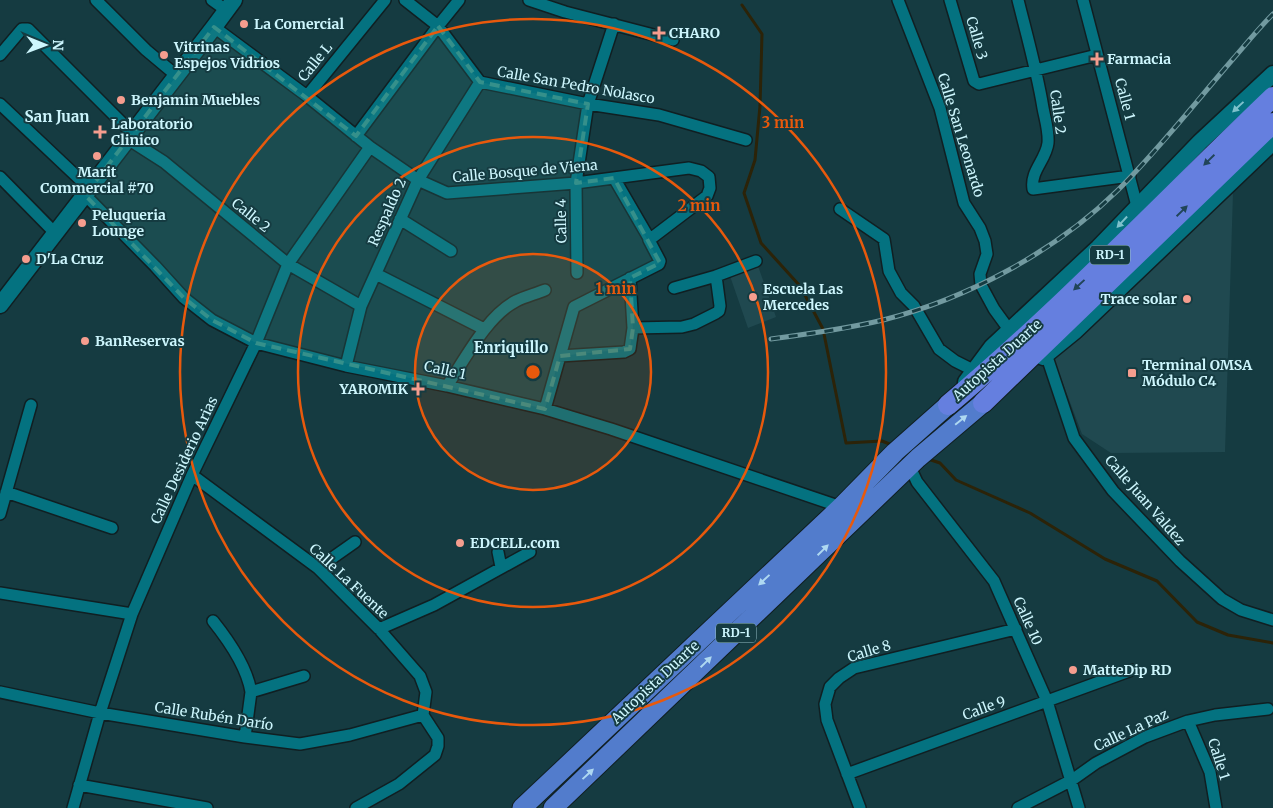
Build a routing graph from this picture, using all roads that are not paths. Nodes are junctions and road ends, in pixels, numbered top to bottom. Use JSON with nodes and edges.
{"nodes":[{"id":1,"x":96,"y":0,"type":"edge"},
{"id":2,"x":212,"y":0,"type":"edge"},
{"id":3,"x":385,"y":0,"type":"edge"},
{"id":4,"x":405,"y":0,"type":"edge"},
{"id":5,"x":459,"y":0,"type":"edge"},
{"id":6,"x":529,"y":0,"type":"edge"},
{"id":7,"x":898,"y":0,"type":"edge"},
{"id":8,"x":950,"y":0,"type":"edge"},
{"id":9,"x":1018,"y":0,"type":"edge"},
{"id":10,"x":1083,"y":0,"type":"edge"},
{"id":11,"x":230,"y":5,"type":"edge"},
{"id":12,"x":614,"y":24,"type":"junction"},
{"id":13,"x":438,"y":26,"type":"junction"},
{"id":14,"x":214,"y":27,"type":"junction"},
{"id":15,"x":673,"y":40,"type":"dead end"},
{"id":16,"x":2,"y":48,"type":"edge"},
{"id":17,"x":1097,"y":55,"type":"junction"},
{"id":18,"x":1037,"y":70,"type":"junction"},
{"id":19,"x":1273,"y":74,"type":"edge"},
{"id":20,"x":177,"y":76,"type":"junction"},
{"id":21,"x":480,"y":82,"type":"junction"},
{"id":22,"x":307,"y":96,"type":"junction"},
{"id":23,"x":1271,"y":99,"type":"edge"},
{"id":24,"x":0,"y":104,"type":"edge"},
{"id":25,"x":588,"y":104,"type":"junction"},
{"id":26,"x":1273,"y":123,"type":"edge"},
{"id":27,"x":130,"y":136,"type":"junction"},
{"id":28,"x":356,"y":136,"type":"junction"},
{"id":29,"x":746,"y":140,"type":"dead end"},
{"id":30,"x":1273,"y":142,"type":"edge"},
{"id":31,"x":370,"y":147,"type":"junction"},
{"id":32,"x":1130,"y":176,"type":"junction"},
{"id":33,"x":0,"y":177,"type":"edge"},
{"id":34,"x":614,"y":178,"type":"junction"},
{"id":35,"x":418,"y":180,"type":"junction"},
{"id":36,"x":576,"y":183,"type":"junction"},
{"id":37,"x":87,"y":192,"type":"junction"},
{"id":38,"x":1137,"y":206,"type":"junction"},
{"id":39,"x":840,"y":209,"type":"dead end"},
{"id":40,"x":400,"y":219,"type":"junction"},
{"id":41,"x":56,"y":234,"type":"junction"},
{"id":42,"x":650,"y":240,"type":"junction"},
{"id":43,"x":451,"y":251,"type":"dead end"},
{"id":44,"x":756,"y":261,"type":"dead end"},
{"id":45,"x":288,"y":264,"type":"junction"},
{"id":46,"x":577,"y":273,"type":"dead end"},
{"id":47,"x":376,"y":274,"type":"junction"},
{"id":48,"x":716,"y":276,"type":"junction"},
{"id":49,"x":630,"y":278,"type":"junction"},
{"id":50,"x":674,"y":288,"type":"dead end"},
{"id":51,"x":545,"y":290,"type":"dead end"},
{"id":52,"x":0,"y":305,"type":"edge"},
{"id":53,"x":361,"y":306,"type":"junction"},
{"id":54,"x":633,"y":328,"type":"junction"},
{"id":55,"x":484,"y":329,"type":"junction"},
{"id":56,"x":1010,"y":331,"type":"junction"},
{"id":57,"x":256,"y":342,"type":"junction"},
{"id":58,"x":1046,"y":354,"type":"junction"},
{"id":59,"x":560,"y":356,"type":"junction"},
{"id":60,"x":346,"y":366,"type":"junction"},
{"id":61,"x":975,"y":371,"type":"junction"},
{"id":62,"x":447,"y":386,"type":"junction"},
{"id":63,"x":983,"y":403,"type":"junction"},
{"id":64,"x":31,"y":405,"type":"dead end"},
{"id":65,"x":948,"y":405,"type":"junction"},
{"id":66,"x":545,"y":409,"type":"junction"},
{"id":67,"x":914,"y":462,"type":"junction"},
{"id":68,"x":192,"y":475,"type":"junction"},
{"id":69,"x":6,"y":492,"type":"junction"},
{"id":70,"x":841,"y":507,"type":"junction"},
{"id":71,"x":0,"y":514,"type":"edge"},
{"id":72,"x":112,"y":528,"type":"dead end"},
{"id":73,"x":355,"y":542,"type":"dead end"},
{"id":74,"x":498,"y":552,"type":"dead end"},
{"id":75,"x":530,"y":552,"type":"dead end"},
{"id":76,"x":501,"y":567,"type":"junction"},
{"id":77,"x":318,"y":568,"type":"junction"},
{"id":78,"x":0,"y":593,"type":"edge"},
{"id":79,"x":132,"y":614,"type":"junction"},
{"id":80,"x":1273,"y":620,"type":"edge"},
{"id":81,"x":213,"y":621,"type":"dead end"},
{"id":82,"x":379,"y":629,"type":"junction"},
{"id":83,"x":1016,"y":629,"type":"junction"},
{"id":84,"x":1132,"y":670,"type":"dead end"},
{"id":85,"x":304,"y":676,"type":"dead end"},
{"id":86,"x":0,"y":692,"type":"edge"},
{"id":87,"x":251,"y":692,"type":"junction"},
{"id":88,"x":1047,"y":700,"type":"junction"},
{"id":89,"x":1268,"y":709,"type":"dead end"},
{"id":90,"x":100,"y":713,"type":"junction"},
{"id":91,"x":423,"y":715,"type":"junction"},
{"id":92,"x":1188,"y":720,"type":"junction"},
{"id":93,"x":244,"y":737,"type":"junction"},
{"id":94,"x":848,"y":774,"type":"junction"},
{"id":95,"x":1072,"y":780,"type":"junction"},
{"id":96,"x":79,"y":785,"type":"junction"},
{"id":97,"x":74,"y":808,"type":"edge"},
{"id":98,"x":207,"y":808,"type":"edge"},
{"id":99,"x":356,"y":808,"type":"edge"},
{"id":100,"x":522,"y":808,"type":"edge"},
{"id":101,"x":553,"y":808,"type":"edge"},
{"id":102,"x":860,"y":808,"type":"edge"},
{"id":103,"x":1018,"y":808,"type":"edge"},
{"id":104,"x":1079,"y":808,"type":"edge"},
{"id":105,"x":1216,"y":808,"type":"edge"}],
"edges":[{"from":1,"to":20,"type":"street"},
{"from":2,"to":11,"type":"street"},
{"from":3,"to":22,"type":"street","name":"Calle L"},
{"from":4,"to":13,"type":"street","name":"Calle San Pedro Nolasco"},
{"from":5,"to":13,"type":"street"},
{"from":6,"to":12,"type":"street"},
{"from":7,"to":56,"type":"street","name":"Calle San Leonardo"},
{"from":8,"to":18,"type":"street","name":"Calle 3"},
{"from":9,"to":18,"type":"street","name":"Calle 2"},
{"from":10,"to":17,"type":"street","name":"Calle 1"},
{"from":11,"to":14,"type":"main road"},
{"from":12,"to":15,"type":"street"},
{"from":12,"to":25,"type":"street","name":"Calle 4"},
{"from":13,"to":21,"type":"street","name":"Calle San Pedro Nolasco"},
{"from":13,"to":28,"type":"street"},
{"from":14,"to":20,"type":"main road"},
{"from":14,"to":22,"type":"street","name":"Calle Bosque de Viena"},
{"from":16,"to":27,"type":"street","name":"Calle 2"},
{"from":17,"to":18,"type":"street"},
{"from":17,"to":32,"type":"street","name":"Calle 1"},
{"from":18,"to":32,"type":"street","name":"Calle 2"},
{"from":19,"to":38,"type":"main road","name":"Autopista Duarte","one_way":true},
{"from":20,"to":27,"type":"main road"},
{"from":21,"to":25,"type":"street","name":"Calle San Pedro Nolasco"},
{"from":21,"to":35,"type":"street","name":"Respaldo 2"},
{"from":22,"to":28,"type":"street","name":"Calle Bosque de Viena"},
{"from":23,"to":65,"type":"highway","name":"Autopista Duarte","number":"RD-1","one_way":true},
{"from":24,"to":37,"type":"street","name":"Calle 1"},
{"from":25,"to":29,"type":"street","name":"Calle San Pedro Nolasco"},
{"from":25,"to":36,"type":"street","name":"Calle 4"},
{"from":63,"to":26,"type":"highway","name":"Autopista Duarte","number":"RD-1","one_way":true},
{"from":27,"to":37,"type":"main road"},
{"from":27,"to":45,"type":"street","name":"Calle 2"},
{"from":28,"to":31,"type":"street","name":"Calle Bosque de Viena"},
{"from":30,"to":58,"type":"main road"},
{"from":31,"to":35,"type":"street","name":"Calle Bosque de Viena"},
{"from":31,"to":45,"type":"street","name":"Calle Desiderio Arias"},
{"from":32,"to":38,"type":"street","name":"Calle 1"},
{"from":33,"to":41,"type":"street"},
{"from":34,"to":36,"type":"street","name":"Calle Bosque de Viena"},
{"from":34,"to":42,"type":"street"},
{"from":34,"to":42,"type":"street","name":"Calle Bosque de Viena"},
{"from":35,"to":36,"type":"street","name":"Calle Bosque de Viena"},
{"from":35,"to":40,"type":"street","name":"Respaldo 2"},
{"from":36,"to":46,"type":"street","name":"Calle 4"},
{"from":37,"to":41,"type":"main road"},
{"from":37,"to":57,"type":"street","name":"Calle 1"},
{"from":38,"to":56,"type":"main road","name":"Autopista Duarte","one_way":true},
{"from":39,"to":61,"type":"street"},
{"from":40,"to":43,"type":"street"},
{"from":40,"to":47,"type":"street","name":"Respaldo 2"},
{"from":41,"to":52,"type":"main road"},
{"from":42,"to":49,"type":"street"},
{"from":44,"to":48,"type":"street"},
{"from":45,"to":53,"type":"street","name":"Calle 2"},
{"from":45,"to":57,"type":"street","name":"Calle Desiderio Arias"},
{"from":47,"to":53,"type":"street","name":"Respaldo 2"},
{"from":47,"to":55,"type":"street"},
{"from":48,"to":50,"type":"street"},
{"from":48,"to":54,"type":"street"},
{"from":49,"to":54,"type":"street"},
{"from":49,"to":59,"type":"street"},
{"from":51,"to":55,"type":"street"},
{"from":53,"to":60,"type":"street","name":"Respaldo 2"},
{"from":54,"to":59,"type":"street"},
{"from":55,"to":62,"type":"street"},
{"from":56,"to":61,"type":"main road","name":"Autopista Duarte"},
{"from":57,"to":60,"type":"street","name":"Calle 1"},
{"from":57,"to":68,"type":"street","name":"Calle Desiderio Arias"},
{"from":58,"to":63,"type":"main road"},
{"from":58,"to":80,"type":"street","name":"Calle Juan Valdez"},
{"from":59,"to":66,"type":"street"},
{"from":60,"to":62,"type":"street","name":"Calle 1"},
{"from":61,"to":65,"type":"main road","name":"Autopista Duarte"},
{"from":62,"to":66,"type":"street","name":"Calle 1"},
{"from":67,"to":63,"type":"highway","number":"RD-1","one_way":true},
{"from":64,"to":69,"type":"street"},
{"from":65,"to":70,"type":"highway","name":"Autopista Duarte","number":"RD-1"},
{"from":66,"to":70,"type":"street","name":"Calle 1"},
{"from":67,"to":83,"type":"street","name":"Calle 10"},
{"from":101,"to":67,"type":"highway","name":"Autopista Duarte","number":"RD-1","one_way":true},
{"from":68,"to":77,"type":"street","name":"Calle La Fuente"},
{"from":68,"to":79,"type":"street","name":"Calle Desiderio Arias"},
{"from":69,"to":71,"type":"street"},
{"from":69,"to":72,"type":"street"},
{"from":70,"to":100,"type":"highway","name":"Autopista Duarte","number":"RD-1","one_way":true},
{"from":73,"to":77,"type":"street"},
{"from":74,"to":76,"type":"street"},
{"from":75,"to":76,"type":"street"},
{"from":76,"to":82,"type":"street"},
{"from":77,"to":82,"type":"street","name":"Calle La Fuente"},
{"from":78,"to":79,"type":"street"},
{"from":79,"to":90,"type":"street","name":"Calle Desiderio Arias"},
{"from":81,"to":87,"type":"street"},
{"from":82,"to":91,"type":"street","name":"Calle La Fuente"},
{"from":83,"to":88,"type":"street","name":"Calle 10"},
{"from":83,"to":94,"type":"street","name":"Calle 8"},
{"from":84,"to":88,"type":"street","name":"Calle 9"},
{"from":85,"to":87,"type":"street"},
{"from":86,"to":90,"type":"street","name":"Calle Rubén Darío"},
{"from":87,"to":93,"type":"street"},
{"from":88,"to":94,"type":"street","name":"Calle 9"},
{"from":88,"to":95,"type":"street","name":"Calle 10"},
{"from":89,"to":92,"type":"street","name":"Calle La Paz"},
{"from":90,"to":93,"type":"street","name":"Calle Rubén Darío"},
{"from":90,"to":96,"type":"street","name":"Calle Desiderio Arias"},
{"from":91,"to":93,"type":"street","name":"Calle Rubén Darío"},
{"from":91,"to":99,"type":"street"},
{"from":92,"to":95,"type":"street","name":"Calle La Paz"},
{"from":92,"to":105,"type":"street","name":"Calle 1"},
{"from":94,"to":102,"type":"street","name":"Calle 8"},
{"from":95,"to":103,"type":"street","name":"Calle La Paz"},
{"from":95,"to":104,"type":"street","name":"Calle 10"},
{"from":96,"to":97,"type":"street","name":"Calle Desiderio Arias"},
{"from":96,"to":98,"type":"street"}]}
